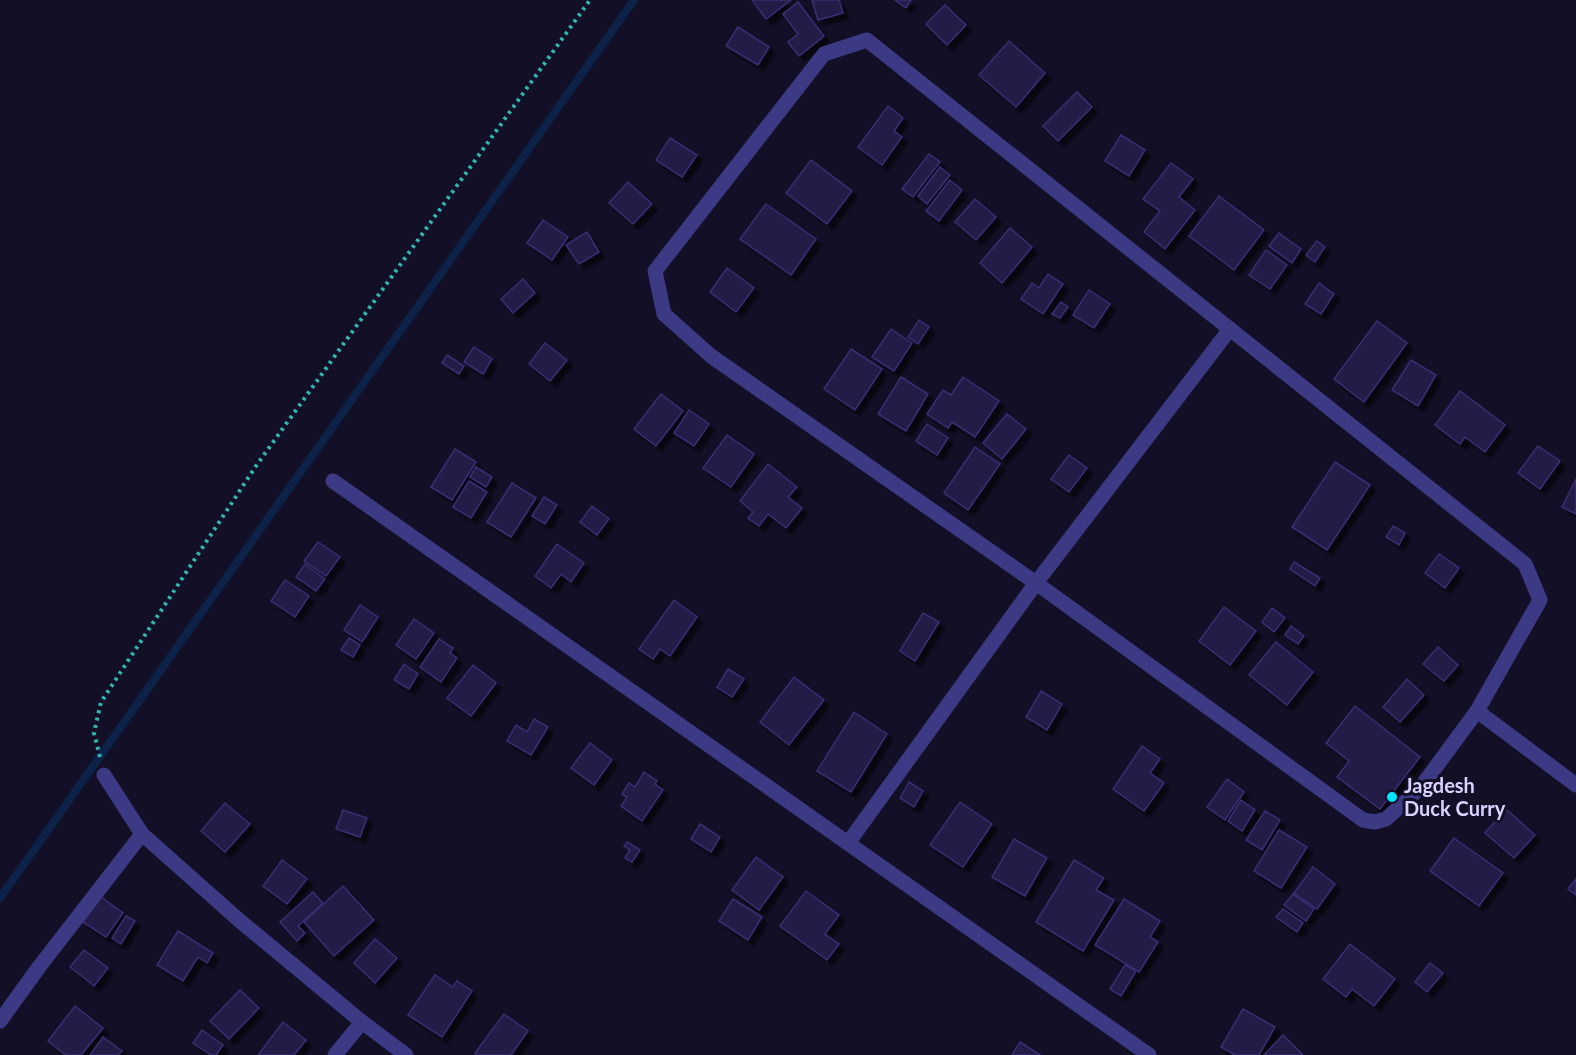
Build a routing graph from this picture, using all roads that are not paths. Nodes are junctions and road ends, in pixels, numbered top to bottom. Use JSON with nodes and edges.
{"nodes":[{"id":1,"x":1230,"y":329,"type":"junction"},
{"id":2,"x":333,"y":481,"type":"dead end"},
{"id":3,"x":1036,"y":583,"type":"junction"},
{"id":4,"x":1477,"y":711,"type":"junction"},
{"id":5,"x":104,"y":775,"type":"dead end"},
{"id":6,"x":1576,"y":784,"type":"edge"},
{"id":7,"x":142,"y":834,"type":"junction"},
{"id":8,"x":848,"y":843,"type":"junction"},
{"id":9,"x":0,"y":1021,"type":"edge"},
{"id":10,"x":362,"y":1022,"type":"junction"},
{"id":11,"x":335,"y":1055,"type":"edge"},
{"id":12,"x":406,"y":1055,"type":"edge"},
{"id":13,"x":1149,"y":1055,"type":"edge"}],
"edges":[{"from":1,"to":3,"type":"street"},
{"from":1,"to":3,"type":"street"},
{"from":1,"to":4,"type":"street"},
{"from":2,"to":8,"type":"street"},
{"from":3,"to":4,"type":"street"},
{"from":3,"to":8,"type":"street"},
{"from":4,"to":6,"type":"street"},
{"from":5,"to":7,"type":"street"},
{"from":7,"to":9,"type":"street"},
{"from":7,"to":10,"type":"street"},
{"from":8,"to":13,"type":"street"},
{"from":10,"to":11,"type":"street"},
{"from":10,"to":12,"type":"street"}]}
